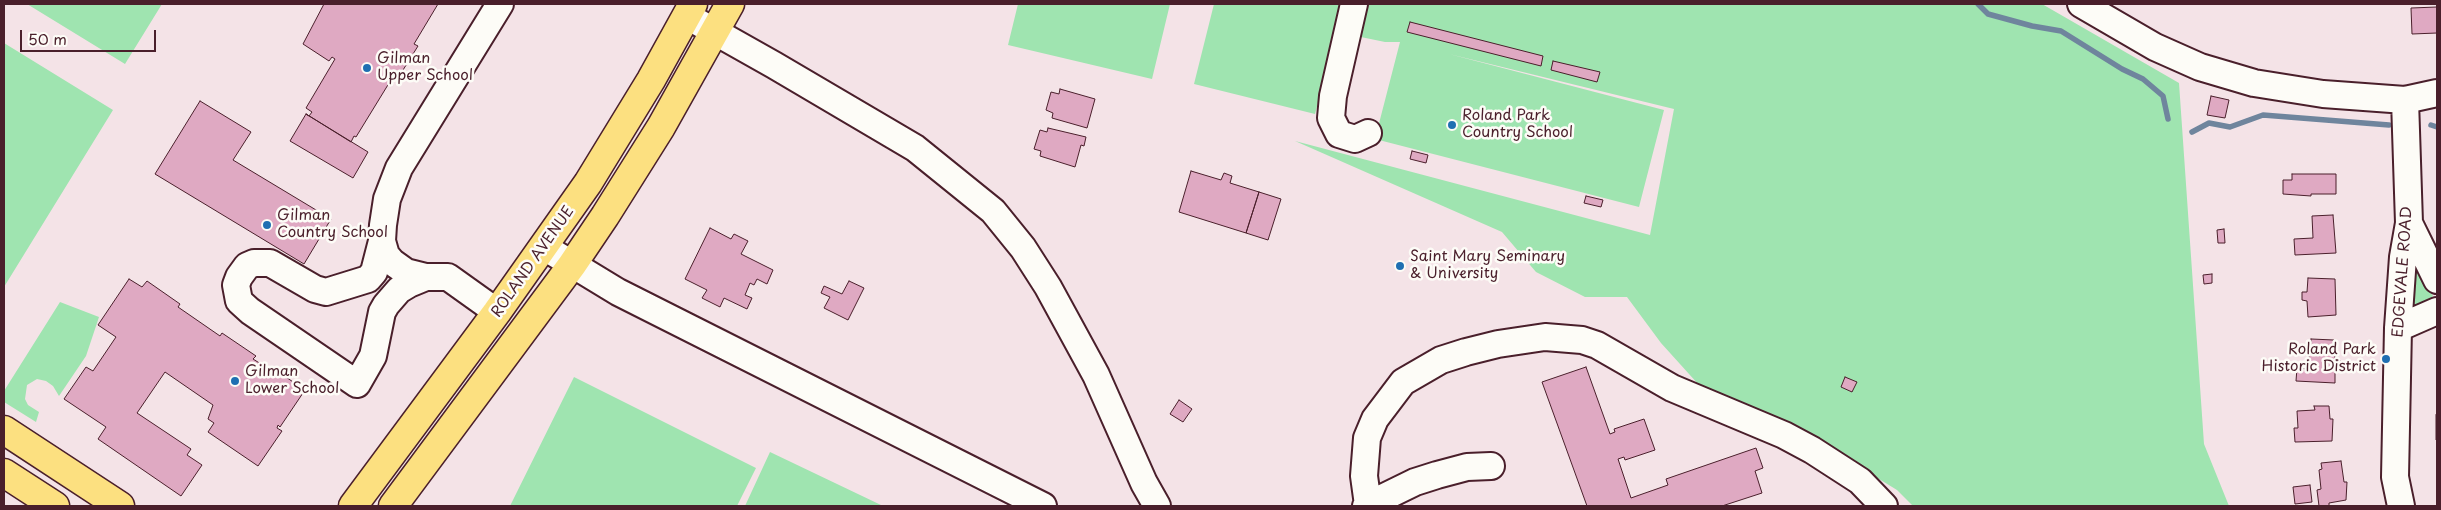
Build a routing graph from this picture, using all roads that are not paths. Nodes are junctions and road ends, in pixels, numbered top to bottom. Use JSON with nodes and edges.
{"nodes":[{"id":1,"x":500,"y":4,"type":"edge"},
{"id":2,"x":730,"y":4,"type":"edge"},
{"id":3,"x":1354,"y":4,"type":"edge"},
{"id":4,"x":2081,"y":4,"type":"edge"},
{"id":5,"x":690,"y":10,"type":"edge"},
{"id":6,"x":715,"y":32,"type":"junction"},
{"id":7,"x":2437,"y":93,"type":"edge"},
{"id":8,"x":2405,"y":100,"type":"junction"},
{"id":9,"x":1368,"y":133,"type":"dead end"},
{"id":10,"x":2409,"y":223,"type":"junction"},
{"id":11,"x":382,"y":241,"type":"junction"},
{"id":12,"x":544,"y":247,"type":"junction"},
{"id":13,"x":572,"y":265,"type":"junction"},
{"id":14,"x":426,"y":277,"type":"junction"},
{"id":15,"x":2437,"y":280,"type":"edge"},
{"id":16,"x":2437,"y":311,"type":"edge"},
{"id":17,"x":497,"y":312,"type":"junction"},
{"id":18,"x":2398,"y":328,"type":"junction"},
{"id":19,"x":4,"y":430,"type":"edge"},
{"id":20,"x":1491,"y":466,"type":"dead end"},
{"id":21,"x":4,"y":473,"type":"edge"},
{"id":22,"x":56,"y":506,"type":"edge"},
{"id":23,"x":120,"y":506,"type":"edge"},
{"id":24,"x":353,"y":506,"type":"edge"},
{"id":25,"x":393,"y":506,"type":"edge"},
{"id":26,"x":1043,"y":506,"type":"edge"},
{"id":27,"x":1158,"y":506,"type":"edge"},
{"id":28,"x":1367,"y":506,"type":"edge"},
{"id":29,"x":1884,"y":506,"type":"edge"},
{"id":30,"x":2401,"y":506,"type":"edge"}],
"edges":[{"from":1,"to":11,"type":"street"},
{"from":2,"to":6,"type":"main road","name":"ROLAND AVENUE"},
{"from":3,"to":9,"type":"street"},
{"from":4,"to":8,"type":"street"},
{"from":5,"to":6,"type":"street"},
{"from":5,"to":12,"type":"main road","name":"ROLAND AVENUE"},
{"from":6,"to":13,"type":"main road","name":"ROLAND AVENUE"},
{"from":6,"to":27,"type":"street"},
{"from":7,"to":8,"type":"street"},
{"from":8,"to":10,"type":"street","name":"EDGEVALE ROAD"},
{"from":10,"to":15,"type":"street"},
{"from":10,"to":18,"type":"street","name":"EDGEVALE ROAD"},
{"from":11,"to":14,"type":"street"},
{"from":11,"to":14,"type":"street"},
{"from":12,"to":13,"type":"street"},
{"from":12,"to":17,"type":"main road","name":"ROLAND AVENUE"},
{"from":13,"to":25,"type":"main road","name":"ROLAND AVENUE"},
{"from":13,"to":26,"type":"street"},
{"from":14,"to":17,"type":"street"},
{"from":16,"to":18,"type":"street"},
{"from":17,"to":24,"type":"main road","name":"ROLAND AVENUE"},
{"from":18,"to":30,"type":"street","name":"EDGEVALE ROAD"},
{"from":19,"to":23,"type":"main road"},
{"from":20,"to":28,"type":"street"},
{"from":21,"to":22,"type":"main road"},
{"from":28,"to":29,"type":"street"}]}
